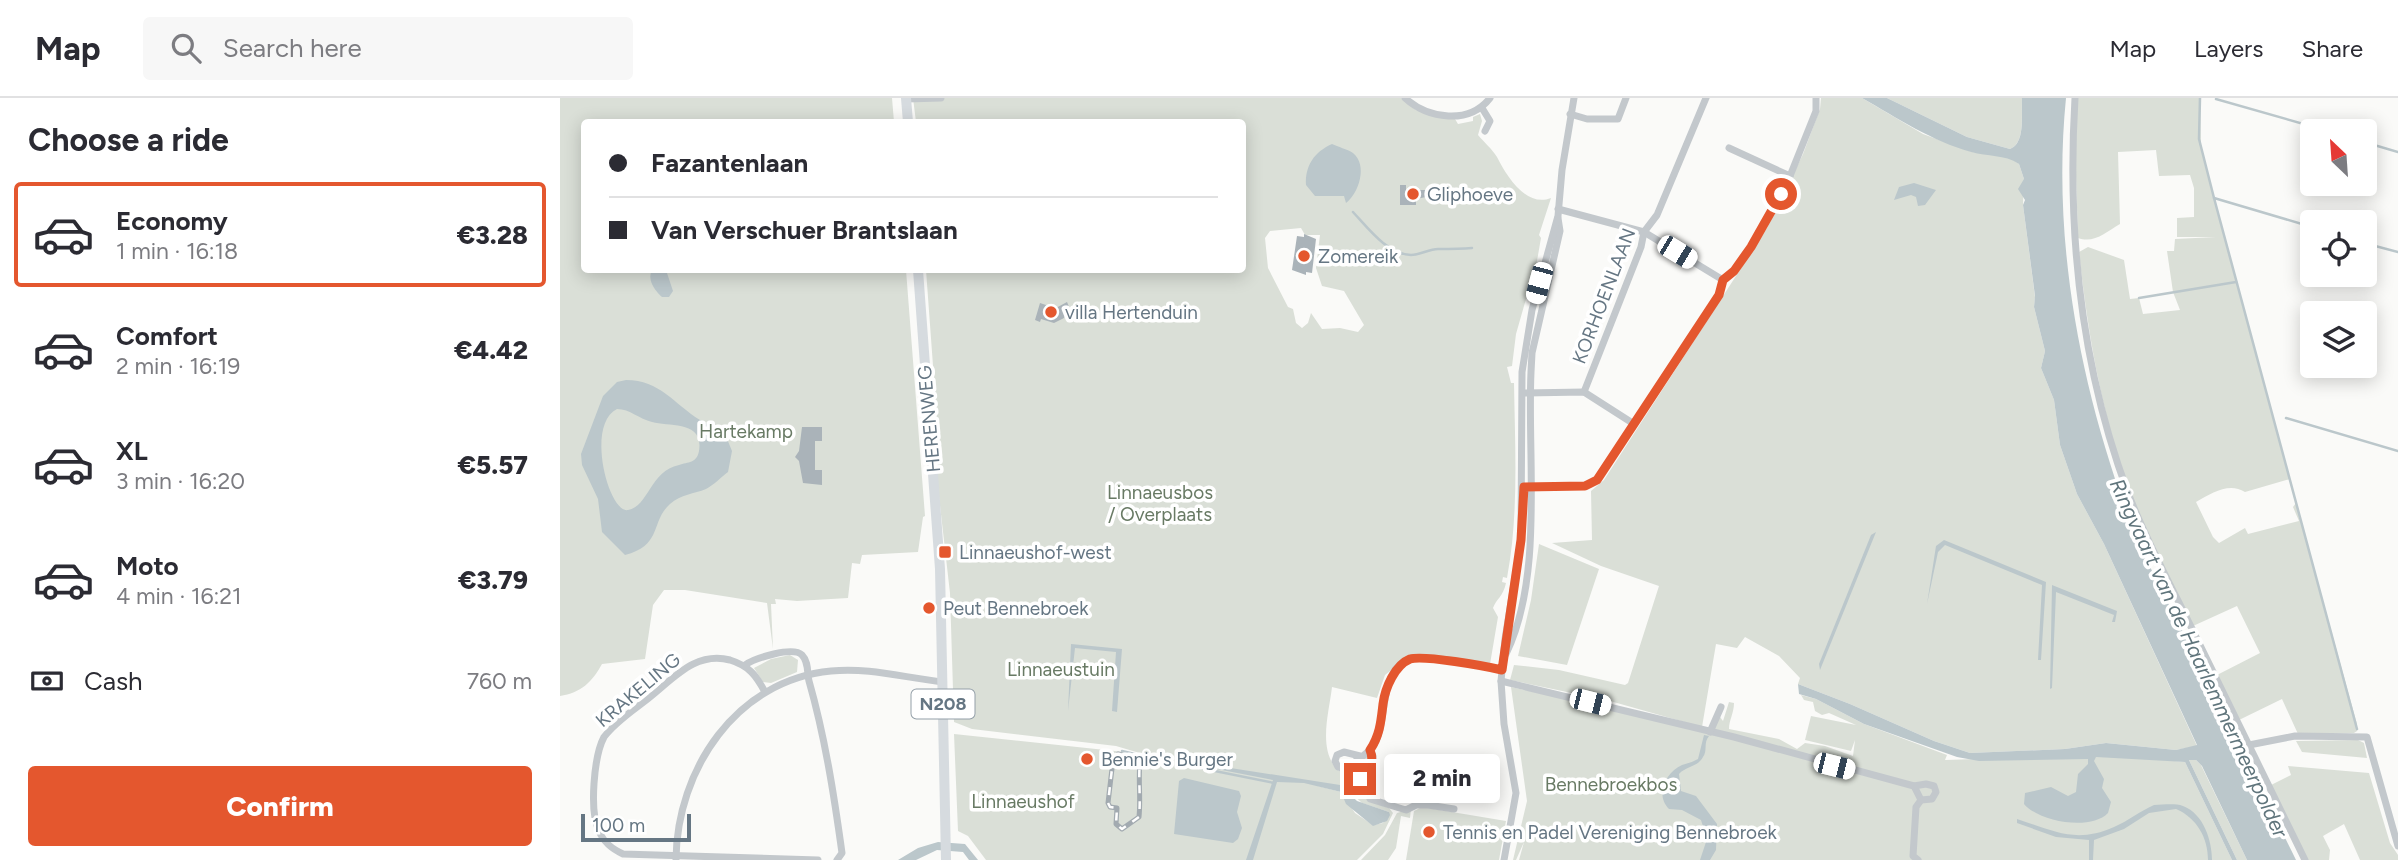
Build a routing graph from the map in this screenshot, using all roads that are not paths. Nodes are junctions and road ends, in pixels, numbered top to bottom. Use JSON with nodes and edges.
{"nodes":[{"id":1,"x":941,"y":98,"type":"edge"},
{"id":2,"x":1405,"y":98,"type":"edge"},
{"id":3,"x":1490,"y":98,"type":"edge"},
{"id":4,"x":1574,"y":98,"type":"edge"},
{"id":5,"x":1626,"y":98,"type":"edge"},
{"id":6,"x":1706,"y":98,"type":"edge"},
{"id":7,"x":1816,"y":98,"type":"edge"},
{"id":8,"x":2075,"y":98,"type":"edge"},
{"id":9,"x":906,"y":99,"type":"edge"},
{"id":10,"x":1482,"y":108,"type":"junction"},
{"id":11,"x":1570,"y":114,"type":"junction"},
{"id":12,"x":908,"y":119,"type":"edge"},
{"id":13,"x":1485,"y":131,"type":"dead end"},
{"id":14,"x":1729,"y":148,"type":"dead end"},
{"id":15,"x":1790,"y":176,"type":"junction"},
{"id":16,"x":1558,"y":213,"type":"junction"},
{"id":17,"x":1644,"y":232,"type":"junction"},
{"id":18,"x":918,"y":273,"type":"edge"},
{"id":19,"x":1723,"y":280,"type":"junction"},
{"id":20,"x":1584,"y":392,"type":"junction"},
{"id":21,"x":1525,"y":393,"type":"junction"},
{"id":22,"x":1634,"y":424,"type":"junction"},
{"id":23,"x":1527,"y":487,"type":"junction"},
{"id":24,"x":745,"y":665,"type":"junction"},
{"id":25,"x":1502,"y":670,"type":"junction"},
{"id":26,"x":808,"y":674,"type":"junction"},
{"id":27,"x":1501,"y":681,"type":"junction"},
{"id":28,"x":943,"y":682,"type":"junction"},
{"id":29,"x":765,"y":692,"type":"junction"},
{"id":30,"x":1721,"y":707,"type":"dead end"},
{"id":31,"x":1710,"y":732,"type":"junction"},
{"id":32,"x":2249,"y":745,"type":"junction"},
{"id":33,"x":1370,"y":750,"type":"junction"},
{"id":34,"x":1360,"y":756,"type":"dead end"},
{"id":35,"x":1914,"y":786,"type":"junction"},
{"id":36,"x":1921,"y":800,"type":"junction"},
{"id":37,"x":1454,"y":809,"type":"dead end"},
{"id":38,"x":2398,"y":846,"type":"edge"},
{"id":39,"x":946,"y":856,"type":"edge"},
{"id":40,"x":676,"y":858,"type":"edge"},
{"id":41,"x":818,"y":860,"type":"edge"},
{"id":42,"x":837,"y":860,"type":"edge"},
{"id":43,"x":1504,"y":860,"type":"edge"},
{"id":44,"x":1918,"y":860,"type":"edge"},
{"id":45,"x":2305,"y":860,"type":"edge"}],
"edges":[{"from":1,"to":9,"type":"street"},
{"from":2,"to":10,"type":"street"},
{"from":3,"to":10,"type":"street"},
{"from":4,"to":11,"type":"street"},
{"from":5,"to":11,"type":"street"},
{"from":6,"to":17,"type":"street","name":"KORHOENLAAN"},
{"from":7,"to":15,"type":"street"},
{"from":8,"to":32,"type":"street"},
{"from":9,"to":12,"type":"main road"},
{"from":10,"to":13,"type":"street"},
{"from":11,"to":16,"type":"street"},
{"from":14,"to":15,"type":"street"},
{"from":15,"to":19,"type":"street"},
{"from":16,"to":17,"type":"street"},
{"from":16,"to":21,"type":"street"},
{"from":17,"to":19,"type":"street"},
{"from":17,"to":20,"type":"street","name":"KORHOENLAAN"},
{"from":18,"to":28,"type":"main road","name":"HERENWEG","number":"N208"},
{"from":19,"to":22,"type":"street"},
{"from":20,"to":21,"type":"street"},
{"from":20,"to":22,"type":"street"},
{"from":21,"to":23,"type":"street"},
{"from":22,"to":23,"type":"street"},
{"from":23,"to":25,"type":"street"},
{"from":24,"to":26,"type":"street","name":"KRAKELING"},
{"from":24,"to":29,"type":"street"},
{"from":24,"to":40,"type":"street","name":"KRAKELING"},
{"from":25,"to":27,"type":"street"},
{"from":25,"to":33,"type":"street"},
{"from":26,"to":28,"type":"street"},
{"from":26,"to":29,"type":"street"},
{"from":26,"to":42,"type":"street"},
{"from":27,"to":31,"type":"street"},
{"from":27,"to":43,"type":"street"},
{"from":28,"to":39,"type":"main road","number":"N208"},
{"from":29,"to":40,"type":"street"},
{"from":30,"to":31,"type":"street"},
{"from":31,"to":35,"type":"street"},
{"from":32,"to":38,"type":"street"},
{"from":32,"to":45,"type":"street"},
{"from":33,"to":34,"type":"street"},
{"from":33,"to":37,"type":"street"},
{"from":35,"to":36,"type":"street"},
{"from":35,"to":36,"type":"street"},
{"from":36,"to":44,"type":"street"},
{"from":40,"to":41,"type":"street","name":"KRAKELING"}]}
